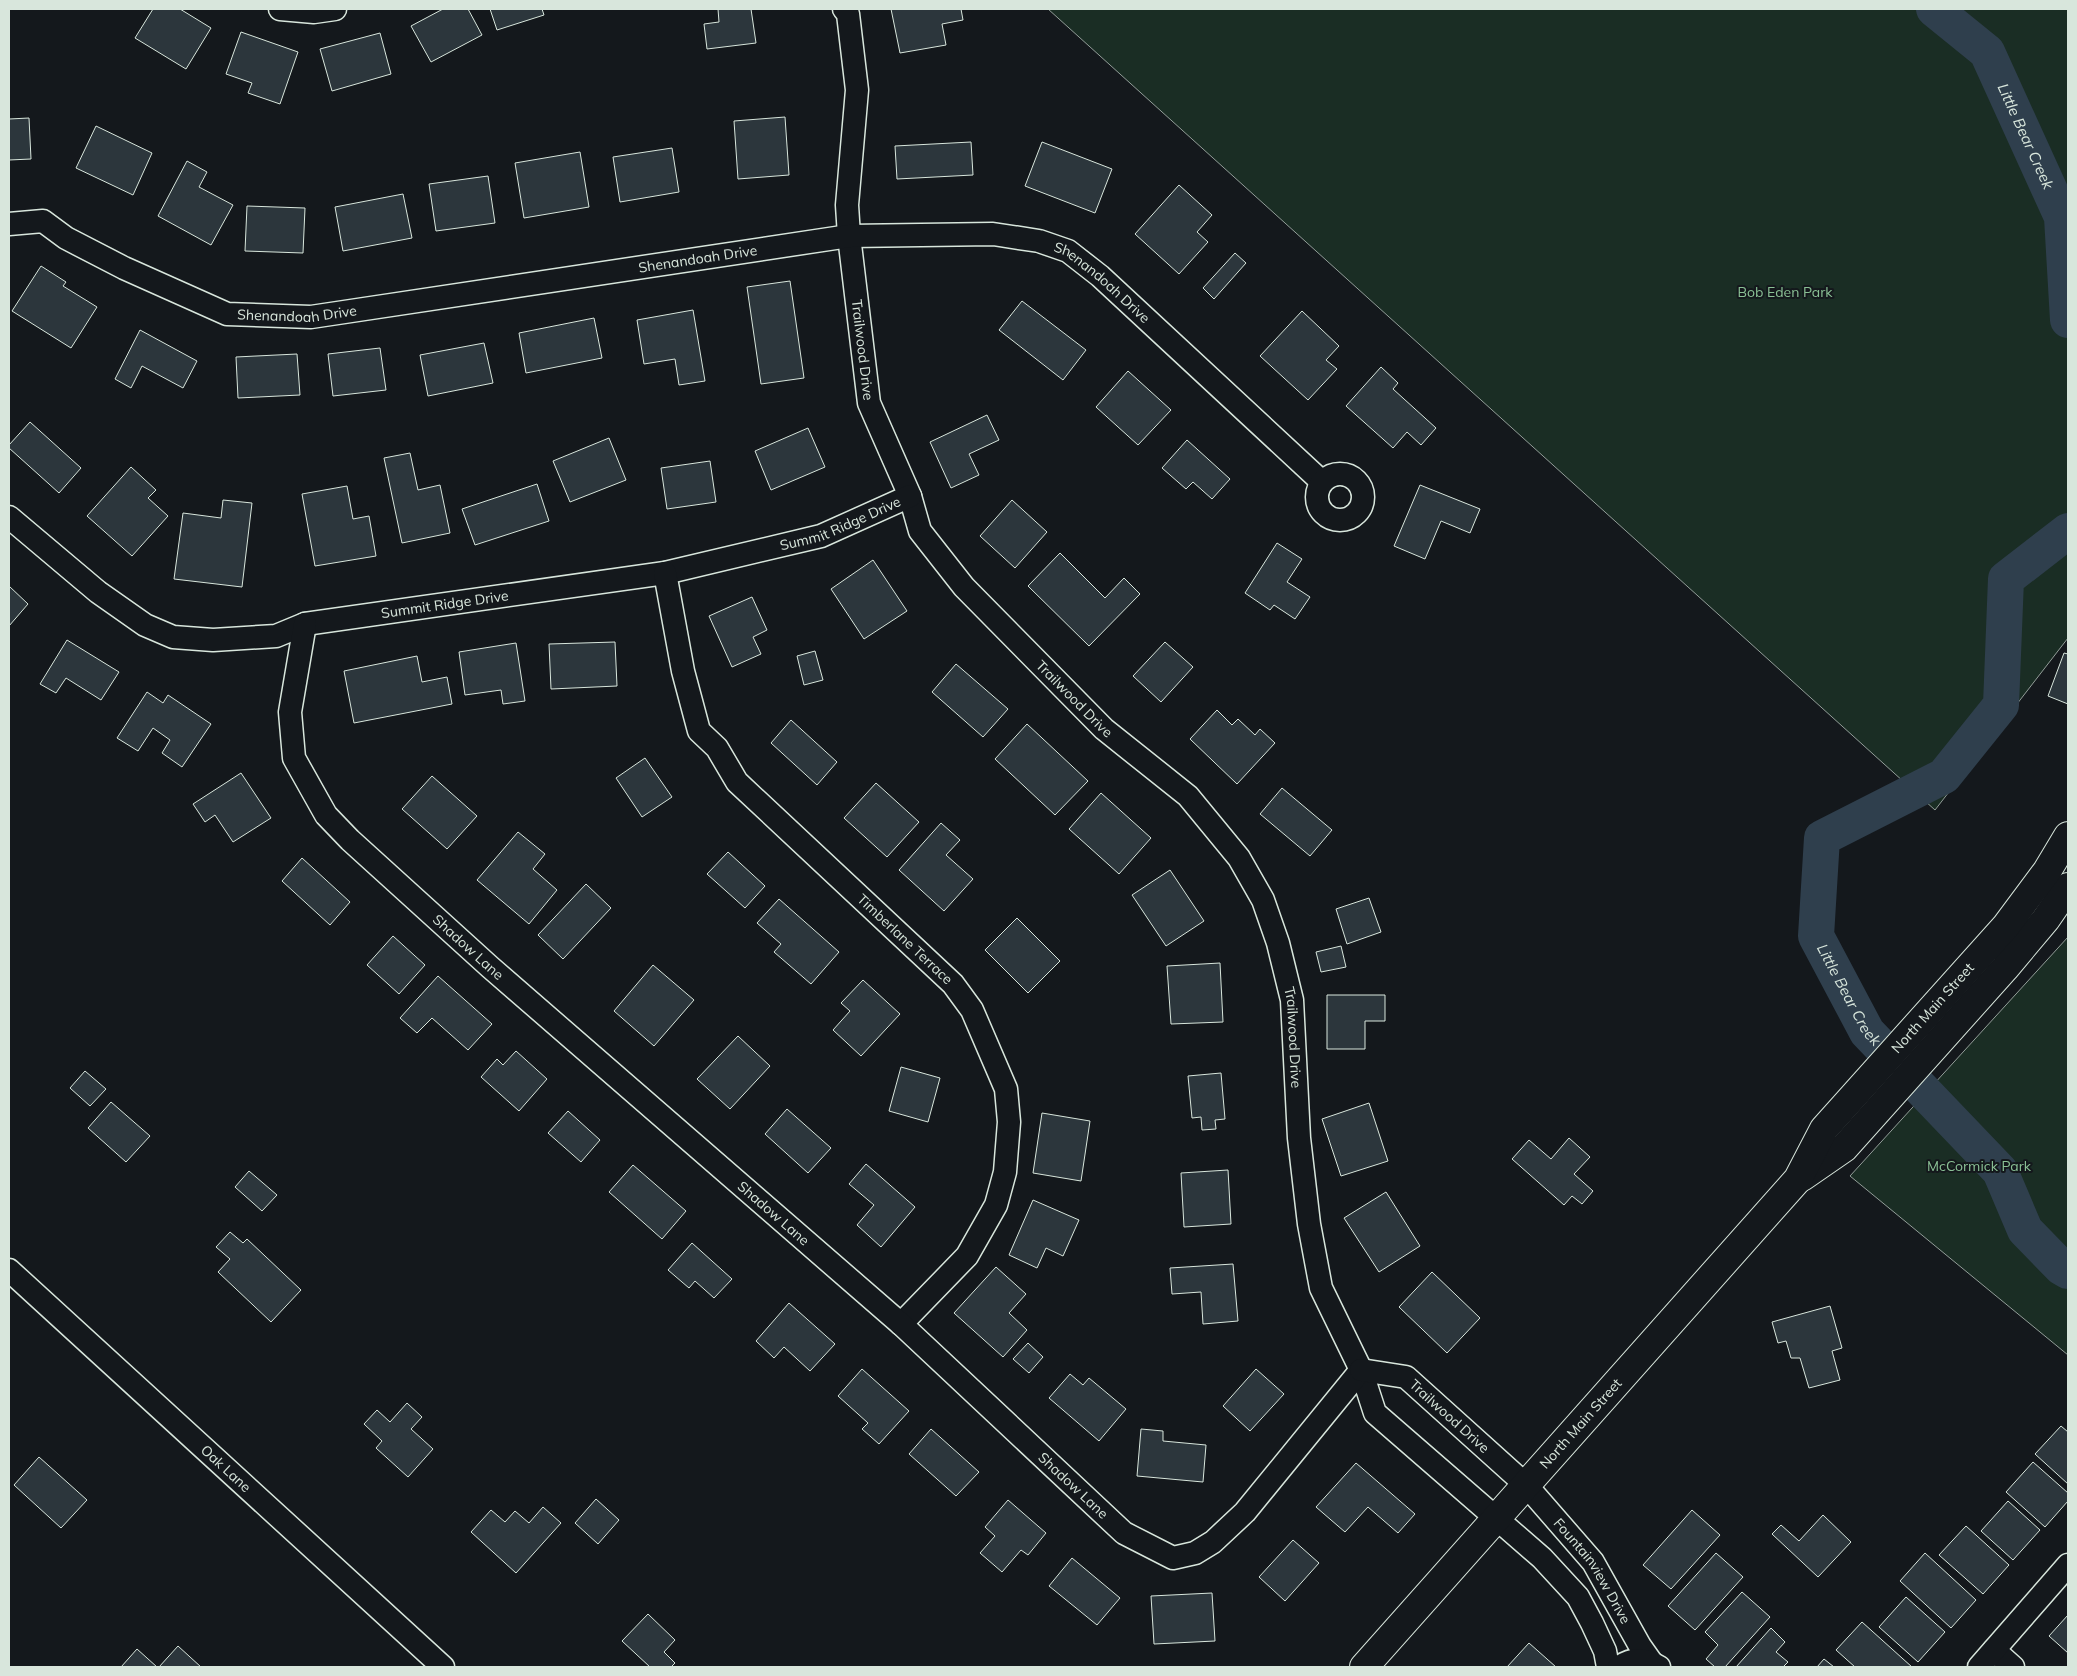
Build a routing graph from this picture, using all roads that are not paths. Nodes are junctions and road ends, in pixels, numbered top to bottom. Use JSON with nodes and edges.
{"nodes":[{"id":1,"x":280,"y":9,"type":"edge"},
{"id":2,"x":335,"y":9,"type":"edge"},
{"id":3,"x":844,"y":9,"type":"edge"},
{"id":4,"x":9,"y":224,"type":"edge"},
{"id":5,"x":849,"y":236,"type":"junction"},
{"id":6,"x":1322,"y":482,"type":"dead end"},
{"id":7,"x":910,"y":496,"type":"junction"},
{"id":8,"x":9,"y":517,"type":"edge"},
{"id":9,"x":665,"y":573,"type":"junction"},
{"id":10,"x":306,"y":624,"type":"junction"},
{"id":11,"x":2068,"y":836,"type":"edge"},
{"id":12,"x":2068,"y":887,"type":"edge"},
{"id":13,"x":1798,"y":1179,"type":"junction"},
{"id":14,"x":9,"y":1270,"type":"edge"},
{"id":15,"x":901,"y":1324,"type":"junction"},
{"id":16,"x":1361,"y":1370,"type":"junction"},
{"id":17,"x":1526,"y":1485,"type":"junction"},
{"id":18,"x":1497,"y":1518,"type":"junction"},
{"id":19,"x":2068,"y":1565,"type":"edge"},
{"id":20,"x":1994,"y":1650,"type":"junction"},
{"id":21,"x":1656,"y":1665,"type":"edge"},
{"id":22,"x":443,"y":1667,"type":"edge"},
{"id":23,"x":1364,"y":1667,"type":"edge"},
{"id":24,"x":1608,"y":1667,"type":"edge"},
{"id":25,"x":1619,"y":1667,"type":"edge"},
{"id":26,"x":1979,"y":1667,"type":"edge"},
{"id":27,"x":2013,"y":1667,"type":"edge"}],
"edges":[{"from":1,"to":2,"type":"street"},
{"from":3,"to":5,"type":"street","name":"Trailwood Drive"},
{"from":4,"to":5,"type":"street","name":"Shenandoah Drive"},
{"from":5,"to":6,"type":"street","name":"Shenandoah Drive"},
{"from":5,"to":7,"type":"street","name":"Trailwood Drive"},
{"from":7,"to":9,"type":"street","name":"Summit Ridge Drive"},
{"from":7,"to":16,"type":"street","name":"Trailwood Drive"},
{"from":8,"to":10,"type":"street","name":"Summit Ridge Drive"},
{"from":9,"to":10,"type":"street","name":"Summit Ridge Drive"},
{"from":9,"to":15,"type":"street","name":"Timberlane Terrace"},
{"from":10,"to":15,"type":"street","name":"Shadow Lane"},
{"from":11,"to":13,"type":"main road","name":"North Main Street"},
{"from":12,"to":13,"type":"main road","name":"North Main Street"},
{"from":13,"to":17,"type":"main road","name":"North Main Street"},
{"from":14,"to":22,"type":"street","name":"Oak Lane"},
{"from":15,"to":16,"type":"street","name":"Shadow Lane"},
{"from":16,"to":17,"type":"street","name":"Trailwood Drive"},
{"from":16,"to":18,"type":"street","name":"Trailwood Drive"},
{"from":17,"to":18,"type":"main road","name":"North Main Street"},
{"from":17,"to":21,"type":"street","name":"Fountainview Drive"},
{"from":18,"to":23,"type":"main road","name":"North Main Street"},
{"from":18,"to":24,"type":"street","name":"Fountainview Drive"},
{"from":19,"to":20,"type":"street"},
{"from":20,"to":26,"type":"street"},
{"from":20,"to":27,"type":"street"},
{"from":21,"to":25,"type":"street","name":"Fountainview Drive"}]}
